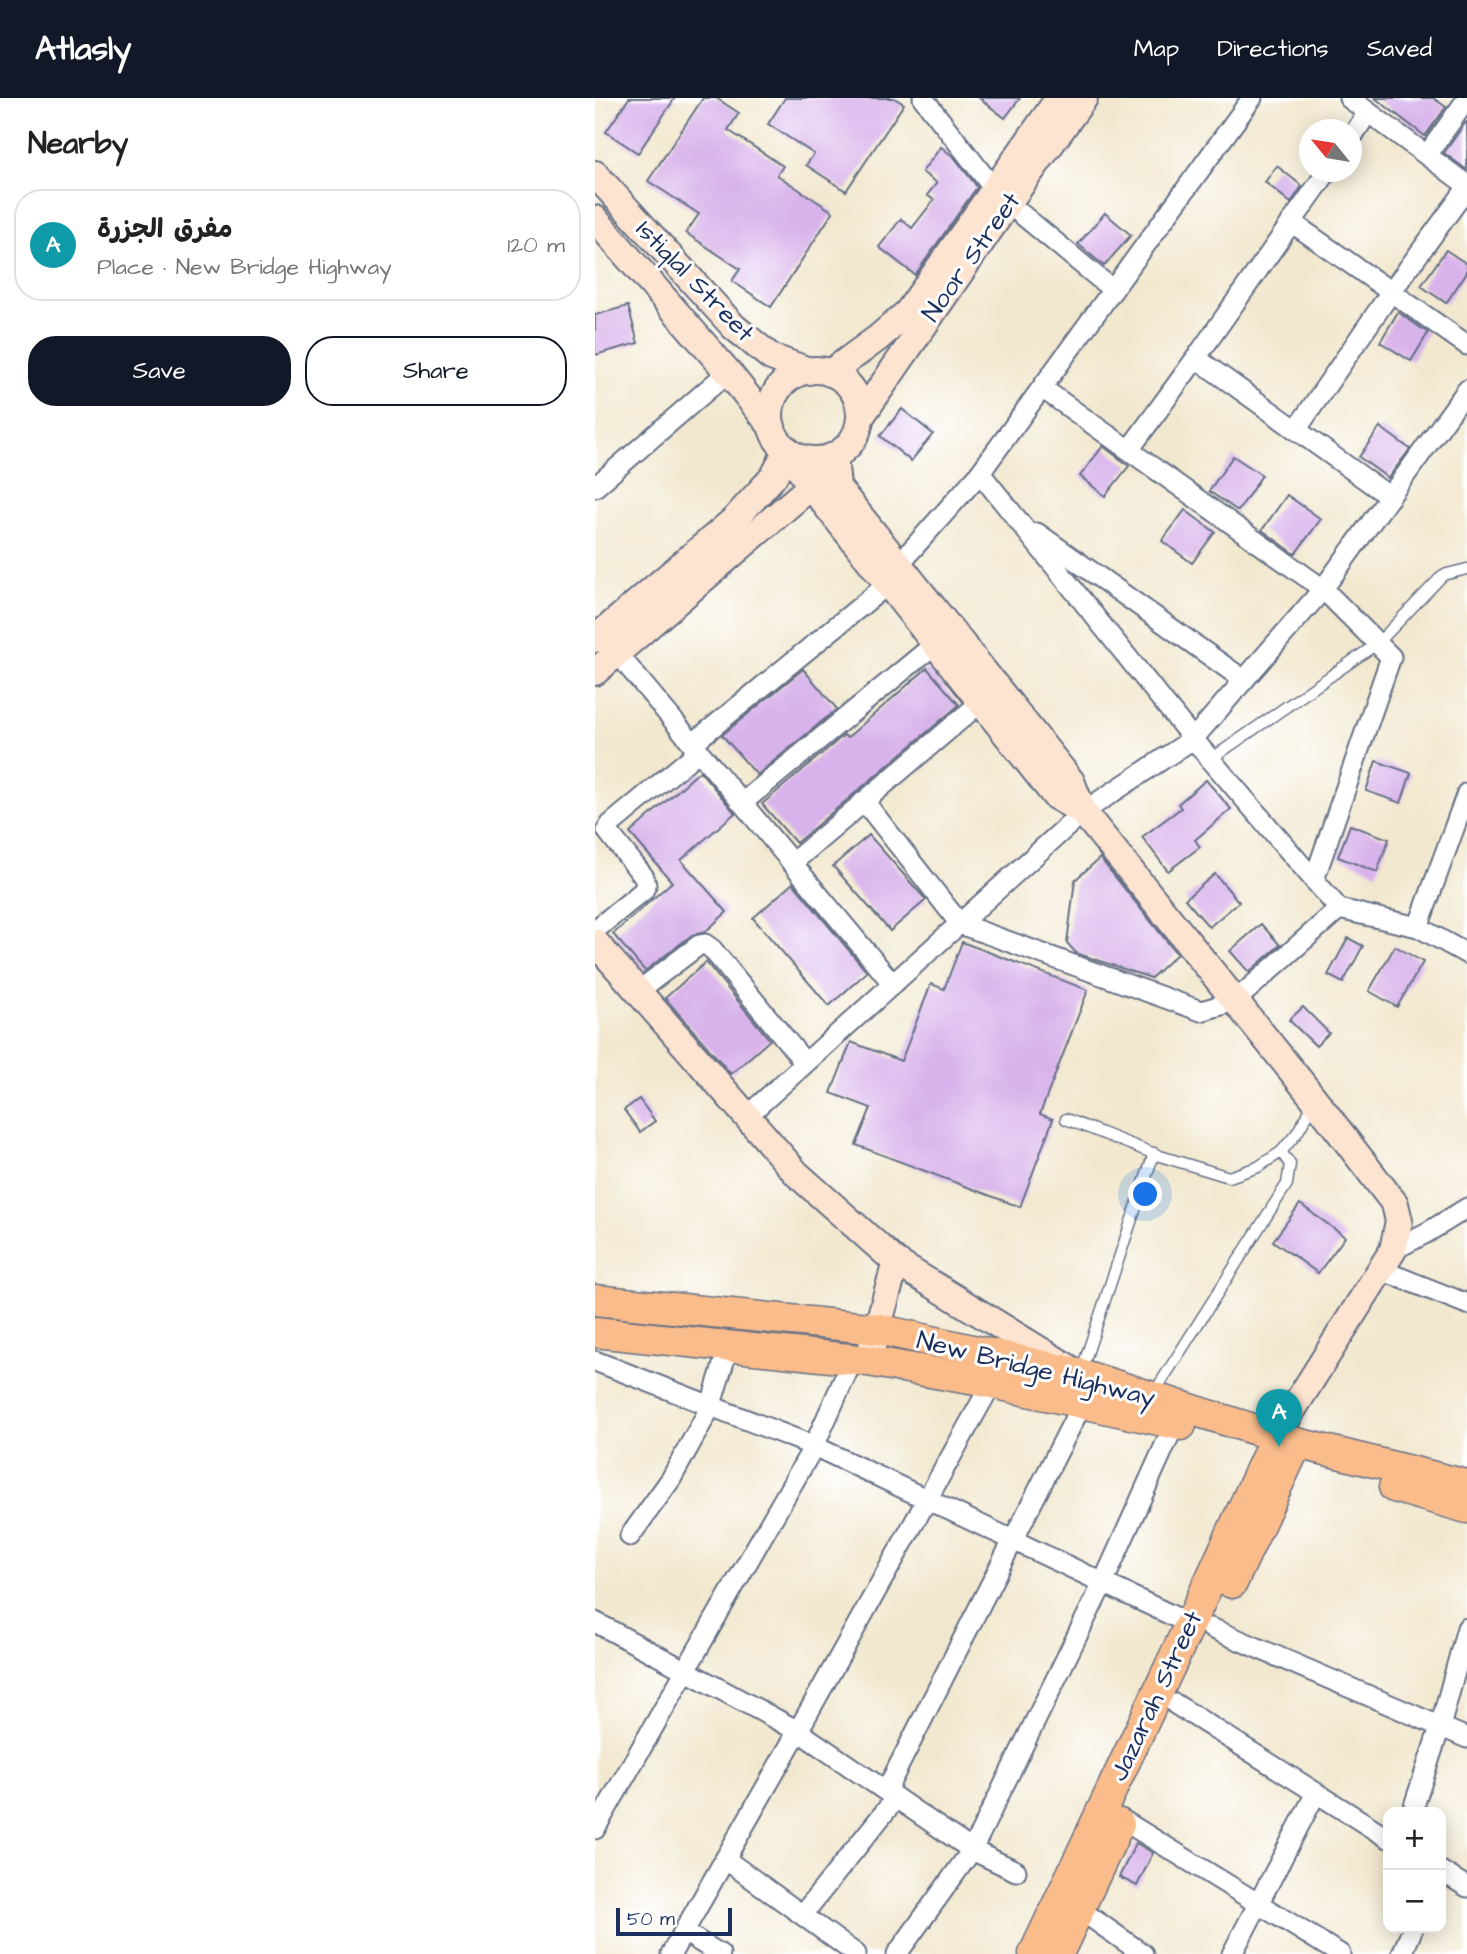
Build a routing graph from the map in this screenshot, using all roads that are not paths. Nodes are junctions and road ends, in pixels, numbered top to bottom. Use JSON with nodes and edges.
{"nodes":[{"id":1,"x":923,"y":98,"type":"edge"},
{"id":2,"x":1059,"y":98,"type":"edge"},
{"id":3,"x":1084,"y":98,"type":"edge"},
{"id":4,"x":1252,"y":98,"type":"edge"},
{"id":5,"x":1349,"y":98,"type":"edge"},
{"id":6,"x":1467,"y":99,"type":"edge"},
{"id":7,"x":1369,"y":112,"type":"junction"},
{"id":8,"x":1362,"y":122,"type":"edge"},
{"id":9,"x":1427,"y":155,"type":"junction"},
{"id":10,"x":595,"y":174,"type":"edge"},
{"id":11,"x":1320,"y":182,"type":"edge"},
{"id":12,"x":1467,"y":187,"type":"edge"},
{"id":13,"x":1001,"y":196,"type":"junction"},
{"id":14,"x":595,"y":219,"type":"edge"},
{"id":15,"x":1291,"y":222,"type":"junction"},
{"id":16,"x":1113,"y":290,"type":"junction"},
{"id":17,"x":1391,"y":292,"type":"junction"},
{"id":18,"x":1467,"y":345,"type":"edge"},
{"id":19,"x":1196,"y":358,"type":"junction"},
{"id":20,"x":728,"y":372,"type":"junction"},
{"id":21,"x":819,"y":372,"type":"junction"},
{"id":22,"x":1042,"y":388,"type":"junction"},
{"id":23,"x":1467,"y":390,"type":"edge"},
{"id":24,"x":860,"y":418,"type":"junction"},
{"id":25,"x":772,"y":427,"type":"junction"},
{"id":26,"x":1296,"y":430,"type":"junction"},
{"id":27,"x":787,"y":450,"type":"junction"},
{"id":28,"x":1129,"y":450,"type":"junction"},
{"id":29,"x":834,"y":456,"type":"junction"},
{"id":30,"x":980,"y":473,"type":"junction"},
{"id":31,"x":595,"y":486,"type":"edge"},
{"id":32,"x":810,"y":486,"type":"junction"},
{"id":33,"x":1390,"y":497,"type":"junction"},
{"id":34,"x":1017,"y":519,"type":"junction"},
{"id":35,"x":1467,"y":569,"type":"edge"},
{"id":36,"x":893,"y":574,"type":"junction"},
{"id":37,"x":1323,"y":589,"type":"junction"},
{"id":38,"x":595,"y":639,"type":"edge"},
{"id":39,"x":1378,"y":643,"type":"junction"},
{"id":40,"x":935,"y":644,"type":"junction"},
{"id":41,"x":617,"y":653,"type":"junction"},
{"id":42,"x":595,"y":672,"type":"edge"},
{"id":43,"x":1244,"y":680,"type":"junction"},
{"id":44,"x":981,"y":702,"type":"junction"},
{"id":45,"x":1193,"y":739,"type":"junction"},
{"id":46,"x":696,"y":747,"type":"junction"},
{"id":47,"x":1211,"y":759,"type":"junction"},
{"id":48,"x":1467,"y":793,"type":"edge"},
{"id":49,"x":864,"y":801,"type":"junction"},
{"id":50,"x":742,"y":803,"type":"junction"},
{"id":51,"x":1083,"y":812,"type":"junction"},
{"id":52,"x":792,"y":863,"type":"junction"},
{"id":53,"x":1314,"y":880,"type":"junction"},
{"id":54,"x":1339,"y":909,"type":"junction"},
{"id":55,"x":960,"y":924,"type":"junction"},
{"id":56,"x":1418,"y":927,"type":"junction"},
{"id":57,"x":595,"y":930,"type":"edge"},
{"id":58,"x":595,"y":942,"type":"edge"},
{"id":59,"x":1467,"y":954,"type":"edge"},
{"id":60,"x":893,"y":984,"type":"junction"},
{"id":61,"x":637,"y":992,"type":"junction"},
{"id":62,"x":1235,"y":1001,"type":"junction"},
{"id":63,"x":805,"y":1063,"type":"junction"},
{"id":64,"x":1312,"y":1096,"type":"junction"},
{"id":65,"x":747,"y":1116,"type":"junction"},
{"id":66,"x":1066,"y":1119,"type":"dead end"},
{"id":67,"x":1281,"y":1152,"type":"junction"},
{"id":68,"x":1154,"y":1153,"type":"junction"},
{"id":69,"x":1467,"y":1208,"type":"edge"},
{"id":70,"x":1387,"y":1260,"type":"junction"},
{"id":71,"x":896,"y":1262,"type":"junction"},
{"id":72,"x":595,"y":1300,"type":"edge"},
{"id":73,"x":1467,"y":1304,"type":"edge"},
{"id":74,"x":878,"y":1329,"type":"junction"},
{"id":75,"x":729,"y":1345,"type":"junction"},
{"id":76,"x":596,"y":1349,"type":"edge"},
{"id":77,"x":860,"y":1360,"type":"junction"},
{"id":78,"x":1080,"y":1374,"type":"junction"},
{"id":79,"x":992,"y":1383,"type":"junction"},
{"id":80,"x":1151,"y":1397,"type":"junction"},
{"id":81,"x":1082,"y":1404,"type":"junction"},
{"id":82,"x":710,"y":1408,"type":"junction"},
{"id":83,"x":1175,"y":1423,"type":"junction"},
{"id":84,"x":814,"y":1446,"type":"junction"},
{"id":85,"x":1283,"y":1447,"type":"junction"},
{"id":86,"x":1467,"y":1485,"type":"edge"},
{"id":87,"x":929,"y":1499,"type":"junction"},
{"id":88,"x":1467,"y":1508,"type":"edge"},
{"id":89,"x":630,"y":1536,"type":"dead end"},
{"id":90,"x":1013,"y":1541,"type":"junction"},
{"id":91,"x":1103,"y":1583,"type":"junction"},
{"id":92,"x":595,"y":1622,"type":"edge"},
{"id":93,"x":1201,"y":1626,"type":"junction"},
{"id":94,"x":1467,"y":1628,"type":"edge"},
{"id":95,"x":686,"y":1670,"type":"junction"},
{"id":96,"x":1175,"y":1704,"type":"junction"},
{"id":97,"x":1440,"y":1727,"type":"junction"},
{"id":98,"x":799,"y":1731,"type":"junction"},
{"id":99,"x":1467,"y":1738,"type":"edge"},
{"id":100,"x":1316,"y":1793,"type":"junction"},
{"id":101,"x":891,"y":1794,"type":"junction"},
{"id":102,"x":1414,"y":1807,"type":"edge"},
{"id":103,"x":1121,"y":1819,"type":"junction"},
{"id":104,"x":595,"y":1829,"type":"edge"},
{"id":105,"x":1383,"y":1835,"type":"edge"},
{"id":106,"x":972,"y":1850,"type":"junction"},
{"id":107,"x":725,"y":1858,"type":"junction"},
{"id":108,"x":1016,"y":1871,"type":"dead end"},
{"id":109,"x":1446,"y":1874,"type":"edge"},
{"id":110,"x":1467,"y":1887,"type":"edge"},
{"id":111,"x":1259,"y":1904,"type":"junction"},
{"id":112,"x":1079,"y":1909,"type":"junction"},
{"id":113,"x":803,"y":1914,"type":"junction"},
{"id":114,"x":684,"y":1932,"type":"junction"},
{"id":115,"x":1411,"y":1933,"type":"edge"},
{"id":116,"x":671,"y":1954,"type":"edge"},
{"id":117,"x":720,"y":1954,"type":"edge"},
{"id":118,"x":856,"y":1954,"type":"edge"},
{"id":119,"x":897,"y":1954,"type":"edge"},
{"id":120,"x":1034,"y":1954,"type":"edge"},
{"id":121,"x":1058,"y":1954,"type":"edge"},
{"id":122,"x":1143,"y":1954,"type":"edge"},
{"id":123,"x":1232,"y":1954,"type":"edge"},
{"id":124,"x":1340,"y":1954,"type":"edge"},
{"id":125,"x":1402,"y":1954,"type":"edge"}],
"edges":[{"from":1,"to":13,"type":"street"},
{"from":2,"to":13,"type":"street","name":"Noor Street"},
{"from":3,"to":13,"type":"street","name":"Noor Street"},
{"from":4,"to":16,"type":"street"},
{"from":5,"to":7,"type":"street"},
{"from":6,"to":9,"type":"street"},
{"from":7,"to":8,"type":"street"},
{"from":7,"to":9,"type":"street"},
{"from":9,"to":12,"type":"street"},
{"from":10,"to":21,"type":"street","name":"Istiqlal Street"},
{"from":11,"to":15,"type":"street"},
{"from":12,"to":17,"type":"street"},
{"from":13,"to":16,"type":"street"},
{"from":13,"to":21,"type":"street","name":"Noor Street"},
{"from":13,"to":24,"type":"street","name":"Noor Street"},
{"from":14,"to":20,"type":"street","name":"Istiqlal Street"},
{"from":15,"to":17,"type":"street"},
{"from":15,"to":19,"type":"street"},
{"from":16,"to":22,"type":"street"},
{"from":17,"to":18,"type":"street"},
{"from":17,"to":26,"type":"street"},
{"from":19,"to":26,"type":"street"},
{"from":19,"to":28,"type":"street"},
{"from":20,"to":25,"type":"street","name":"Istiqlal Street"},
{"from":20,"to":31,"type":"street"},
{"from":21,"to":24,"type":"street"},
{"from":21,"to":25,"type":"street"},
{"from":22,"to":28,"type":"street"},
{"from":22,"to":30,"type":"street"},
{"from":23,"to":33,"type":"street"},
{"from":24,"to":29,"type":"street"},
{"from":25,"to":27,"type":"street"},
{"from":26,"to":33,"type":"street"},
{"from":27,"to":29,"type":"street"},
{"from":27,"to":32,"type":"street"},
{"from":27,"to":38,"type":"street"},
{"from":28,"to":37,"type":"street"},
{"from":29,"to":32,"type":"street"},
{"from":29,"to":36,"type":"street"},
{"from":30,"to":34,"type":"street"},
{"from":30,"to":36,"type":"street"},
{"from":32,"to":36,"type":"street"},
{"from":32,"to":41,"type":"street"},
{"from":33,"to":37,"type":"street"},
{"from":34,"to":43,"type":"street"},
{"from":34,"to":45,"type":"street"},
{"from":35,"to":39,"type":"lane"},
{"from":36,"to":40,"type":"street"},
{"from":36,"to":46,"type":"street"},
{"from":36,"to":51,"type":"street"},
{"from":37,"to":39,"type":"street"},
{"from":37,"to":43,"type":"street"},
{"from":39,"to":47,"type":"lane"},
{"from":39,"to":53,"type":"street"},
{"from":40,"to":44,"type":"street"},
{"from":40,"to":50,"type":"street"},
{"from":41,"to":42,"type":"street"},
{"from":41,"to":46,"type":"street"},
{"from":43,"to":45,"type":"street"},
{"from":44,"to":49,"type":"street"},
{"from":44,"to":51,"type":"street"},
{"from":45,"to":47,"type":"street"},
{"from":45,"to":51,"type":"street"},
{"from":46,"to":50,"type":"street"},
{"from":46,"to":57,"type":"street"},
{"from":47,"to":53,"type":"street"},
{"from":48,"to":56,"type":"street"},
{"from":49,"to":52,"type":"street"},
{"from":49,"to":55,"type":"street"},
{"from":50,"to":52,"type":"street"},
{"from":51,"to":55,"type":"street"},
{"from":51,"to":62,"type":"street"},
{"from":52,"to":60,"type":"street"},
{"from":53,"to":54,"type":"street"},
{"from":54,"to":56,"type":"street"},
{"from":54,"to":62,"type":"street"},
{"from":55,"to":60,"type":"street"},
{"from":55,"to":62,"type":"street"},
{"from":56,"to":59,"type":"street"},
{"from":58,"to":61,"type":"street"},
{"from":60,"to":63,"type":"street"},
{"from":61,"to":63,"type":"street"},
{"from":61,"to":65,"type":"street"},
{"from":62,"to":64,"type":"street"},
{"from":63,"to":65,"type":"street"},
{"from":64,"to":67,"type":"lane"},
{"from":64,"to":70,"type":"street"},
{"from":65,"to":71,"type":"street"},
{"from":66,"to":68,"type":"lane"},
{"from":67,"to":68,"type":"lane"},
{"from":67,"to":80,"type":"lane"},
{"from":68,"to":78,"type":"lane"},
{"from":69,"to":70,"type":"street"},
{"from":70,"to":73,"type":"street"},
{"from":70,"to":85,"type":"street"},
{"from":71,"to":74,"type":"street"},
{"from":71,"to":78,"type":"street"},
{"from":72,"to":74,"type":"main road","name":"New Bridge Highway"},
{"from":74,"to":77,"type":"street"},
{"from":74,"to":78,"type":"main road","name":"New Bridge Highway"},
{"from":75,"to":76,"type":"main road","name":"New Bridge Highway"},
{"from":75,"to":77,"type":"main road","name":"New Bridge Highway"},
{"from":75,"to":82,"type":"street"},
{"from":76,"to":82,"type":"street"},
{"from":77,"to":79,"type":"main road","name":"New Bridge Highway"},
{"from":77,"to":84,"type":"street"},
{"from":78,"to":80,"type":"main road","name":"New Bridge Highway"},
{"from":79,"to":81,"type":"main road","name":"New Bridge Highway"},
{"from":79,"to":87,"type":"street"},
{"from":80,"to":85,"type":"main road","name":"New Bridge Highway"},
{"from":81,"to":83,"type":"main road","name":"New Bridge Highway"},
{"from":81,"to":90,"type":"street"},
{"from":82,"to":84,"type":"street"},
{"from":82,"to":89,"type":"street"},
{"from":83,"to":85,"type":"main road","name":"New Bridge Highway"},
{"from":83,"to":91,"type":"street"},
{"from":84,"to":87,"type":"street"},
{"from":84,"to":95,"type":"street"},
{"from":85,"to":86,"type":"main road","name":"New Bridge Highway"},
{"from":85,"to":88,"type":"main road","name":"New Bridge Highway"},
{"from":85,"to":93,"type":"main road","name":"Jazarah Street"},
{"from":87,"to":90,"type":"street"},
{"from":87,"to":98,"type":"street"},
{"from":90,"to":91,"type":"street"},
{"from":90,"to":101,"type":"street"},
{"from":91,"to":93,"type":"street"},
{"from":91,"to":106,"type":"street"},
{"from":92,"to":95,"type":"street"},
{"from":93,"to":96,"type":"main road","name":"Jazarah Street"},
{"from":93,"to":97,"type":"street"},
{"from":93,"to":120,"type":"main road","name":"Jazarah Street"},
{"from":94,"to":97,"type":"street"},
{"from":95,"to":98,"type":"street"},
{"from":95,"to":104,"type":"street"},
{"from":96,"to":100,"type":"street"},
{"from":96,"to":103,"type":"main road","name":"Jazarah Street"},
{"from":97,"to":99,"type":"street"},
{"from":97,"to":102,"type":"street"},
{"from":98,"to":101,"type":"street"},
{"from":98,"to":107,"type":"street"},
{"from":100,"to":105,"type":"street"},
{"from":100,"to":111,"type":"street"},
{"from":101,"to":106,"type":"street"},
{"from":101,"to":113,"type":"street"},
{"from":103,"to":111,"type":"street"},
{"from":103,"to":112,"type":"main road","name":"Jazarah Street"},
{"from":106,"to":108,"type":"street"},
{"from":106,"to":119,"type":"street"},
{"from":107,"to":113,"type":"street"},
{"from":107,"to":114,"type":"street"},
{"from":109,"to":110,"type":"street"},
{"from":111,"to":123,"type":"street"},
{"from":111,"to":124,"type":"street"},
{"from":112,"to":121,"type":"main road","name":"Jazarah Street"},
{"from":112,"to":122,"type":"street"},
{"from":113,"to":118,"type":"street"},
{"from":114,"to":116,"type":"street"},
{"from":114,"to":117,"type":"street"},
{"from":115,"to":125,"type":"street"}]}
